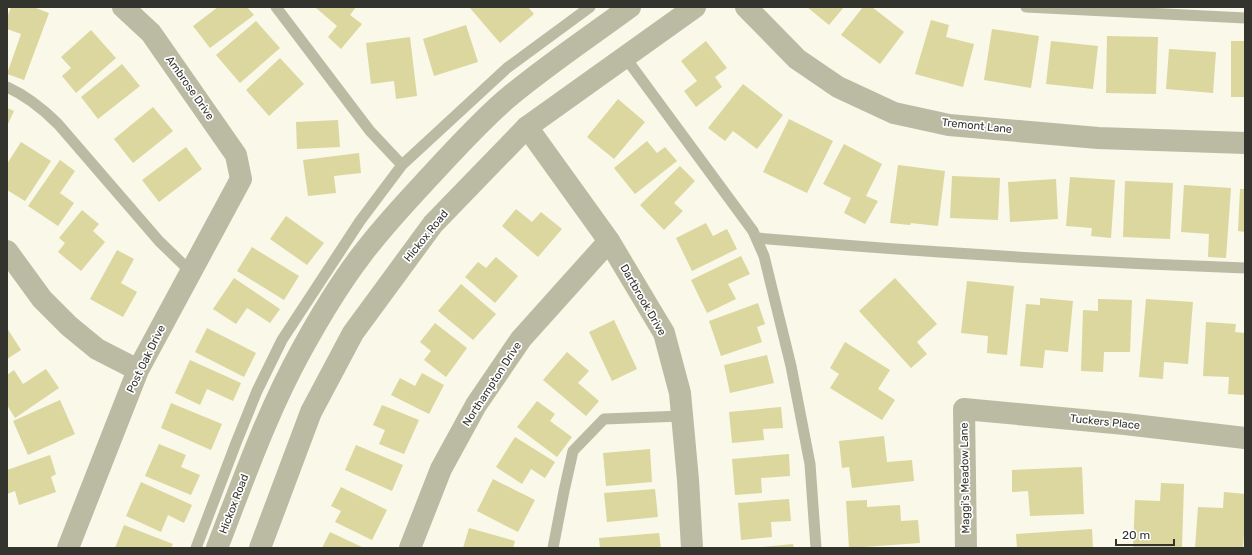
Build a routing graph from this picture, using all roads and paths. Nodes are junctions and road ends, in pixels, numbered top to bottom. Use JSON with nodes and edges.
{"nodes":[{"id":1,"x":123,"y":7,"type":"edge"},
{"id":2,"x":276,"y":7,"type":"edge"},
{"id":3,"x":590,"y":7,"type":"edge"},
{"id":4,"x":630,"y":7,"type":"edge"},
{"id":5,"x":696,"y":7,"type":"edge"},
{"id":6,"x":746,"y":7,"type":"edge"},
{"id":7,"x":1026,"y":7,"type":"edge"},
{"id":8,"x":1245,"y":18,"type":"edge"},
{"id":9,"x":625,"y":57,"type":"junction"},
{"id":10,"x":7,"y":87,"type":"edge"},
{"id":11,"x":527,"y":128,"type":"junction"},
{"id":12,"x":1245,"y":143,"type":"edge"},
{"id":13,"x":402,"y":165,"type":"junction"},
{"id":14,"x":241,"y":179,"type":"joint"},
{"id":15,"x":757,"y":238,"type":"junction"},
{"id":16,"x":609,"y":241,"type":"junction"},
{"id":17,"x":7,"y":251,"type":"edge"},
{"id":18,"x":1245,"y":268,"type":"edge"},
{"id":19,"x":191,"y":272,"type":"junction"},
{"id":20,"x":138,"y":370,"type":"junction"},
{"id":21,"x":964,"y":409,"type":"joint"},
{"id":22,"x":682,"y":416,"type":"junction"},
{"id":23,"x":1245,"y":438,"type":"edge"},
{"id":24,"x":68,"y":548,"type":"edge"},
{"id":25,"x":196,"y":548,"type":"edge"},
{"id":26,"x":217,"y":548,"type":"edge"},
{"id":27,"x":260,"y":548,"type":"edge"},
{"id":28,"x":410,"y":548,"type":"edge"},
{"id":29,"x":553,"y":548,"type":"edge"},
{"id":30,"x":692,"y":548,"type":"edge"},
{"id":31,"x":816,"y":548,"type":"edge"},
{"id":32,"x":966,"y":548,"type":"edge"}],
"edges":[{"from":1,"to":14,"type":"street","name":"Ambrose Drive"},
{"from":2,"to":13,"type":"lane"},
{"from":3,"to":13,"type":"lane"},
{"from":4,"to":26,"type":"street","name":"Hickox Road"},
{"from":5,"to":9,"type":"street","name":"Hickox Road"},
{"from":6,"to":12,"type":"street","name":"Tremont Lane"},
{"from":7,"to":8,"type":"lane"},
{"from":9,"to":11,"type":"street","name":"Hickox Road"},
{"from":9,"to":15,"type":"lane"},
{"from":10,"to":19,"type":"lane"},
{"from":11,"to":16,"type":"street","name":"Dartbrook Drive"},
{"from":11,"to":27,"type":"street","name":"Hickox Road"},
{"from":13,"to":25,"type":"lane"},
{"from":14,"to":19,"type":"street","name":"Post Oak Drive"},
{"from":15,"to":18,"type":"lane"},
{"from":15,"to":31,"type":"lane"},
{"from":16,"to":22,"type":"street","name":"Dartbrook Drive"},
{"from":16,"to":28,"type":"street","name":"Northampton Drive"},
{"from":17,"to":20,"type":"street"},
{"from":19,"to":20,"type":"street","name":"Post Oak Drive"},
{"from":20,"to":24,"type":"street","name":"Post Oak Drive"},
{"from":21,"to":23,"type":"street","name":"Tuckers Place"},
{"from":21,"to":32,"type":"street","name":"Maggi's Meadow Lane"},
{"from":22,"to":29,"type":"lane"},
{"from":22,"to":30,"type":"street","name":"Dartbrook Drive"}]}
